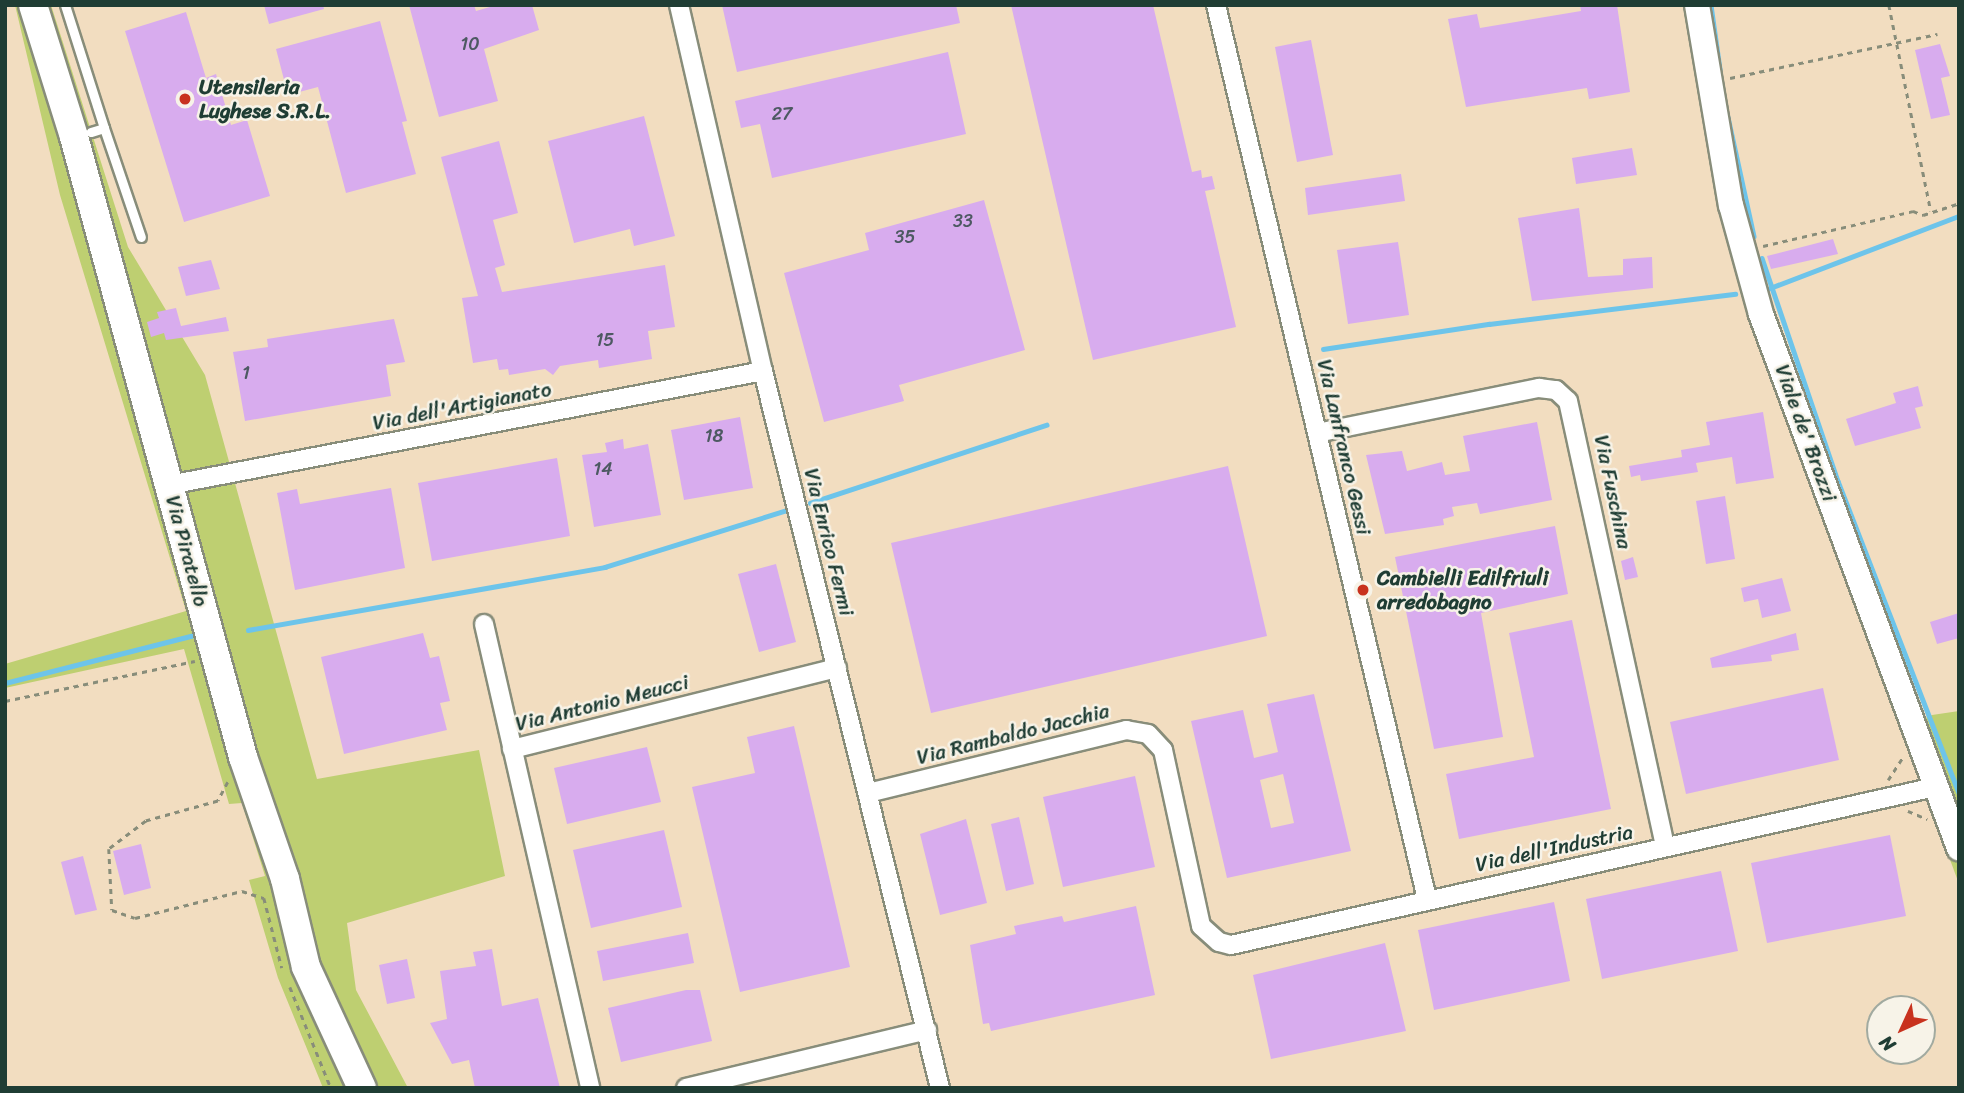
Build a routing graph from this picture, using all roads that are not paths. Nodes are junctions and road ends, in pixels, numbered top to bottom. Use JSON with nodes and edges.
{"nodes":[{"id":1,"x":33,"y":5,"type":"edge"},
{"id":2,"x":65,"y":5,"type":"edge"},
{"id":3,"x":679,"y":5,"type":"edge"},
{"id":4,"x":1216,"y":5,"type":"edge"},
{"id":5,"x":1697,"y":5,"type":"edge"},
{"id":6,"x":104,"y":128,"type":"junction"},
{"id":7,"x":91,"y":132,"type":"dead end"},
{"id":8,"x":141,"y":237,"type":"dead end"},
{"id":9,"x":763,"y":372,"type":"junction"},
{"id":10,"x":1317,"y":433,"type":"junction"},
{"id":11,"x":169,"y":485,"type":"junction"},
{"id":12,"x":484,"y":624,"type":"dead end"},
{"id":13,"x":837,"y":668,"type":"junction"},
{"id":14,"x":512,"y":749,"type":"junction"},
{"id":15,"x":1935,"y":787,"type":"junction"},
{"id":16,"x":868,"y":793,"type":"junction"},
{"id":17,"x":1665,"y":847,"type":"junction"},
{"id":18,"x":1959,"y":848,"type":"edge"},
{"id":19,"x":1427,"y":899,"type":"junction"},
{"id":20,"x":1196,"y":914,"type":"joint"},
{"id":21,"x":927,"y":1030,"type":"junction"},
{"id":22,"x":362,"y":1088,"type":"edge"},
{"id":23,"x":590,"y":1088,"type":"edge"},
{"id":24,"x":686,"y":1088,"type":"edge"},
{"id":25,"x":940,"y":1088,"type":"edge"}],
"edges":[{"from":1,"to":11,"type":"main road","name":"Via Piratello"},
{"from":2,"to":6,"type":"lane"},
{"from":3,"to":9,"type":"street","name":"Via Enrico Fermi"},
{"from":4,"to":10,"type":"street","name":"Via Lanfranco Gessi"},
{"from":5,"to":15,"type":"street","name":"Viale de' Brozzi"},
{"from":6,"to":7,"type":"lane"},
{"from":6,"to":8,"type":"lane"},
{"from":9,"to":11,"type":"street","name":"Via dell'Artigianato"},
{"from":9,"to":13,"type":"street","name":"Via Enrico Fermi"},
{"from":10,"to":17,"type":"street","name":"Via Fuschina"},
{"from":10,"to":19,"type":"street","name":"Via Lanfranco Gessi"},
{"from":11,"to":22,"type":"main road","name":"Via Piratello"},
{"from":12,"to":14,"type":"street"},
{"from":13,"to":14,"type":"street","name":"Via Antonio Meucci"},
{"from":13,"to":16,"type":"street","name":"Via Enrico Fermi"},
{"from":14,"to":23,"type":"street","name":"Via Antonio Meucci"},
{"from":15,"to":17,"type":"street","name":"Via dell'Industria"},
{"from":15,"to":18,"type":"street","name":"Viale de' Brozzi"},
{"from":16,"to":20,"type":"street","name":"Via Rambaldo Jacchia"},
{"from":16,"to":21,"type":"street","name":"Via Enrico Fermi"},
{"from":17,"to":19,"type":"street","name":"Via dell'Industria"},
{"from":19,"to":20,"type":"street","name":"Via dell'Industria"},
{"from":21,"to":24,"type":"street"},
{"from":21,"to":25,"type":"street","name":"Via Enrico Fermi"}]}
